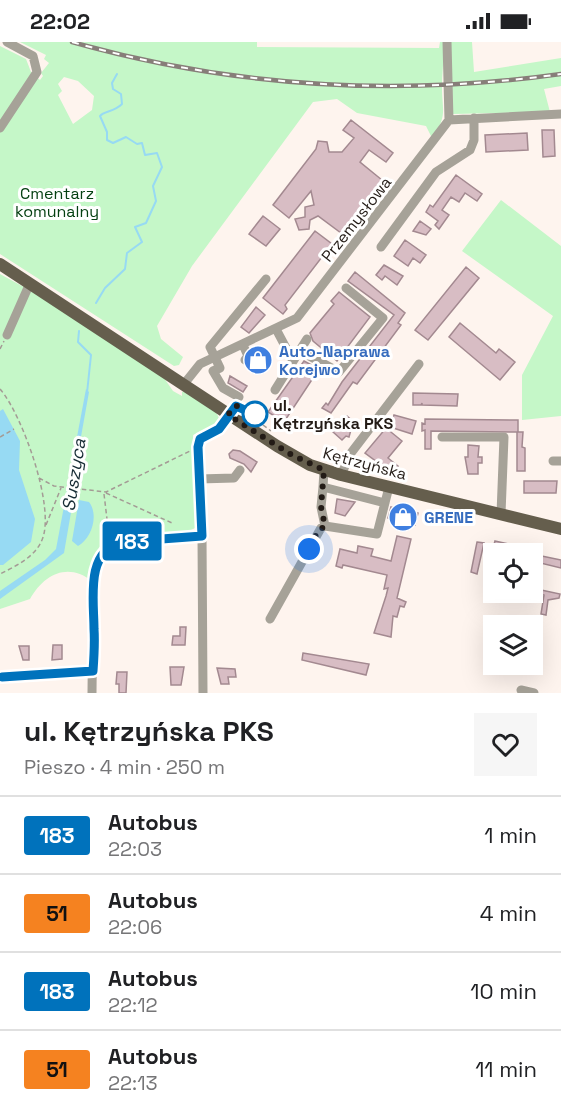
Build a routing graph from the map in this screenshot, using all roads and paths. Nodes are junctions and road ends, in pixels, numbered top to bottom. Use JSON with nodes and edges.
{"nodes":[{"id":1,"x":7,"y":42,"type":"edge"},
{"id":2,"x":447,"y":42,"type":"edge"},
{"id":3,"x":561,"y":114,"type":"edge"},
{"id":4,"x":474,"y":118,"type":"junction"},
{"id":5,"x":449,"y":120,"type":"junction"},
{"id":6,"x":0,"y":128,"type":"edge"},
{"id":7,"x":381,"y":247,"type":"dead end"},
{"id":8,"x":0,"y":264,"type":"edge"},
{"id":9,"x":266,"y":279,"type":"dead end"},
{"id":10,"x":30,"y":283,"type":"junction"},
{"id":11,"x":346,"y":288,"type":"dead end"},
{"id":12,"x":276,"y":329,"type":"junction"},
{"id":13,"x":7,"y":335,"type":"dead end"},
{"id":14,"x":308,"y":339,"type":"dead end"},
{"id":15,"x":243,"y":345,"type":"junction"},
{"id":16,"x":300,"y":351,"type":"junction"},
{"id":17,"x":215,"y":357,"type":"junction"},
{"id":18,"x":245,"y":360,"type":"dead end"},
{"id":19,"x":293,"y":361,"type":"junction"},
{"id":20,"x":419,"y":364,"type":"dead end"},
{"id":21,"x":184,"y":384,"type":"junction"},
{"id":22,"x":0,"y":389,"type":"edge"},
{"id":23,"x":275,"y":390,"type":"dead end"},
{"id":24,"x":239,"y":397,"type":"dead end"},
{"id":25,"x":228,"y":415,"type":"junction"},
{"id":26,"x":260,"y":417,"type":"dead end"},
{"id":27,"x":14,"y":429,"type":"dead end"},
{"id":28,"x":0,"y":437,"type":"edge"},
{"id":29,"x":442,"y":437,"type":"dead end"},
{"id":30,"x":198,"y":447,"type":"junction"},
{"id":31,"x":240,"y":470,"type":"dead end"},
{"id":32,"x":324,"y":470,"type":"junction"},
{"id":33,"x":341,"y":475,"type":"junction"},
{"id":34,"x":38,"y":478,"type":"junction"},
{"id":35,"x":199,"y":479,"type":"junction"},
{"id":36,"x":63,"y":487,"type":"junction"},
{"id":37,"x":389,"y":487,"type":"junction"},
{"id":38,"x":323,"y":488,"type":"junction"},
{"id":39,"x":105,"y":492,"type":"junction"},
{"id":40,"x":385,"y":503,"type":"junction"},
{"id":41,"x":501,"y":514,"type":"junction"},
{"id":42,"x":172,"y":523,"type":"dead end"},
{"id":43,"x":45,"y":525,"type":"junction"},
{"id":44,"x":325,"y":526,"type":"junction"},
{"id":45,"x":561,"y":529,"type":"edge"},
{"id":46,"x":202,"y":536,"type":"junction"},
{"id":47,"x":110,"y":546,"type":"junction"},
{"id":48,"x":0,"y":574,"type":"edge"},
{"id":49,"x":270,"y":619,"type":"dead end"},
{"id":50,"x":93,"y":671,"type":"junction"},
{"id":51,"x":2,"y":677,"type":"dead end"},
{"id":52,"x":521,"y":690,"type":"dead end"},
{"id":53,"x":92,"y":693,"type":"edge"},
{"id":54,"x":203,"y":693,"type":"edge"},
{"id":55,"x":534,"y":693,"type":"edge"}],
"edges":[{"from":1,"to":6,"type":"street"},
{"from":2,"to":5,"type":"street"},
{"from":3,"to":4,"type":"street"},
{"from":4,"to":5,"type":"street"},
{"from":4,"to":7,"type":"street"},
{"from":5,"to":12,"type":"street","name":"Przemysłowa"},
{"from":8,"to":10,"type":"main road","name":"Kętrzyńska"},
{"from":9,"to":17,"type":"street"},
{"from":10,"to":13,"type":"street"},
{"from":10,"to":21,"type":"main road","name":"Kętrzyńska"},
{"from":11,"to":16,"type":"street"},
{"from":12,"to":15,"type":"street","name":"Przemysłowa"},
{"from":12,"to":19,"type":"street"},
{"from":14,"to":16,"type":"street"},
{"from":15,"to":17,"type":"street","name":"Przemysłowa"},
{"from":15,"to":18,"type":"street"},
{"from":16,"to":19,"type":"street"},
{"from":17,"to":21,"type":"street","name":"Przemysłowa"},
{"from":17,"to":24,"type":"street"},
{"from":19,"to":23,"type":"street"},
{"from":20,"to":33,"type":"street"},
{"from":21,"to":25,"type":"main road","name":"Kętrzyńska"},
{"from":22,"to":34,"type":"path"},
{"from":25,"to":26,"type":"street"},
{"from":25,"to":30,"type":"street"},
{"from":25,"to":32,"type":"main road","name":"Kętrzyńska"},
{"from":27,"to":28,"type":"path"},
{"from":29,"to":41,"type":"street"},
{"from":30,"to":35,"type":"street"},
{"from":30,"to":39,"type":"path"},
{"from":31,"to":35,"type":"street"},
{"from":32,"to":33,"type":"main road","name":"Kętrzyńska"},
{"from":32,"to":38,"type":"street"},
{"from":33,"to":37,"type":"main road","name":"Kętrzyńska"},
{"from":34,"to":36,"type":"path"},
{"from":34,"to":43,"type":"path"},
{"from":35,"to":46,"type":"street"},
{"from":36,"to":39,"type":"path"},
{"from":36,"to":43,"type":"path"},
{"from":37,"to":40,"type":"street"},
{"from":37,"to":41,"type":"main road","name":"Kętrzyńska"},
{"from":38,"to":40,"type":"street"},
{"from":38,"to":44,"type":"street"},
{"from":39,"to":42,"type":"path"},
{"from":39,"to":47,"type":"path"},
{"from":40,"to":44,"type":"street"},
{"from":41,"to":45,"type":"main road","name":"Kętrzyńska"},
{"from":43,"to":48,"type":"path"},
{"from":44,"to":49,"type":"street"},
{"from":46,"to":47,"type":"street"},
{"from":46,"to":54,"type":"street"},
{"from":47,"to":50,"type":"street"},
{"from":50,"to":51,"type":"street"},
{"from":50,"to":53,"type":"street"},
{"from":52,"to":55,"type":"street"}]}
